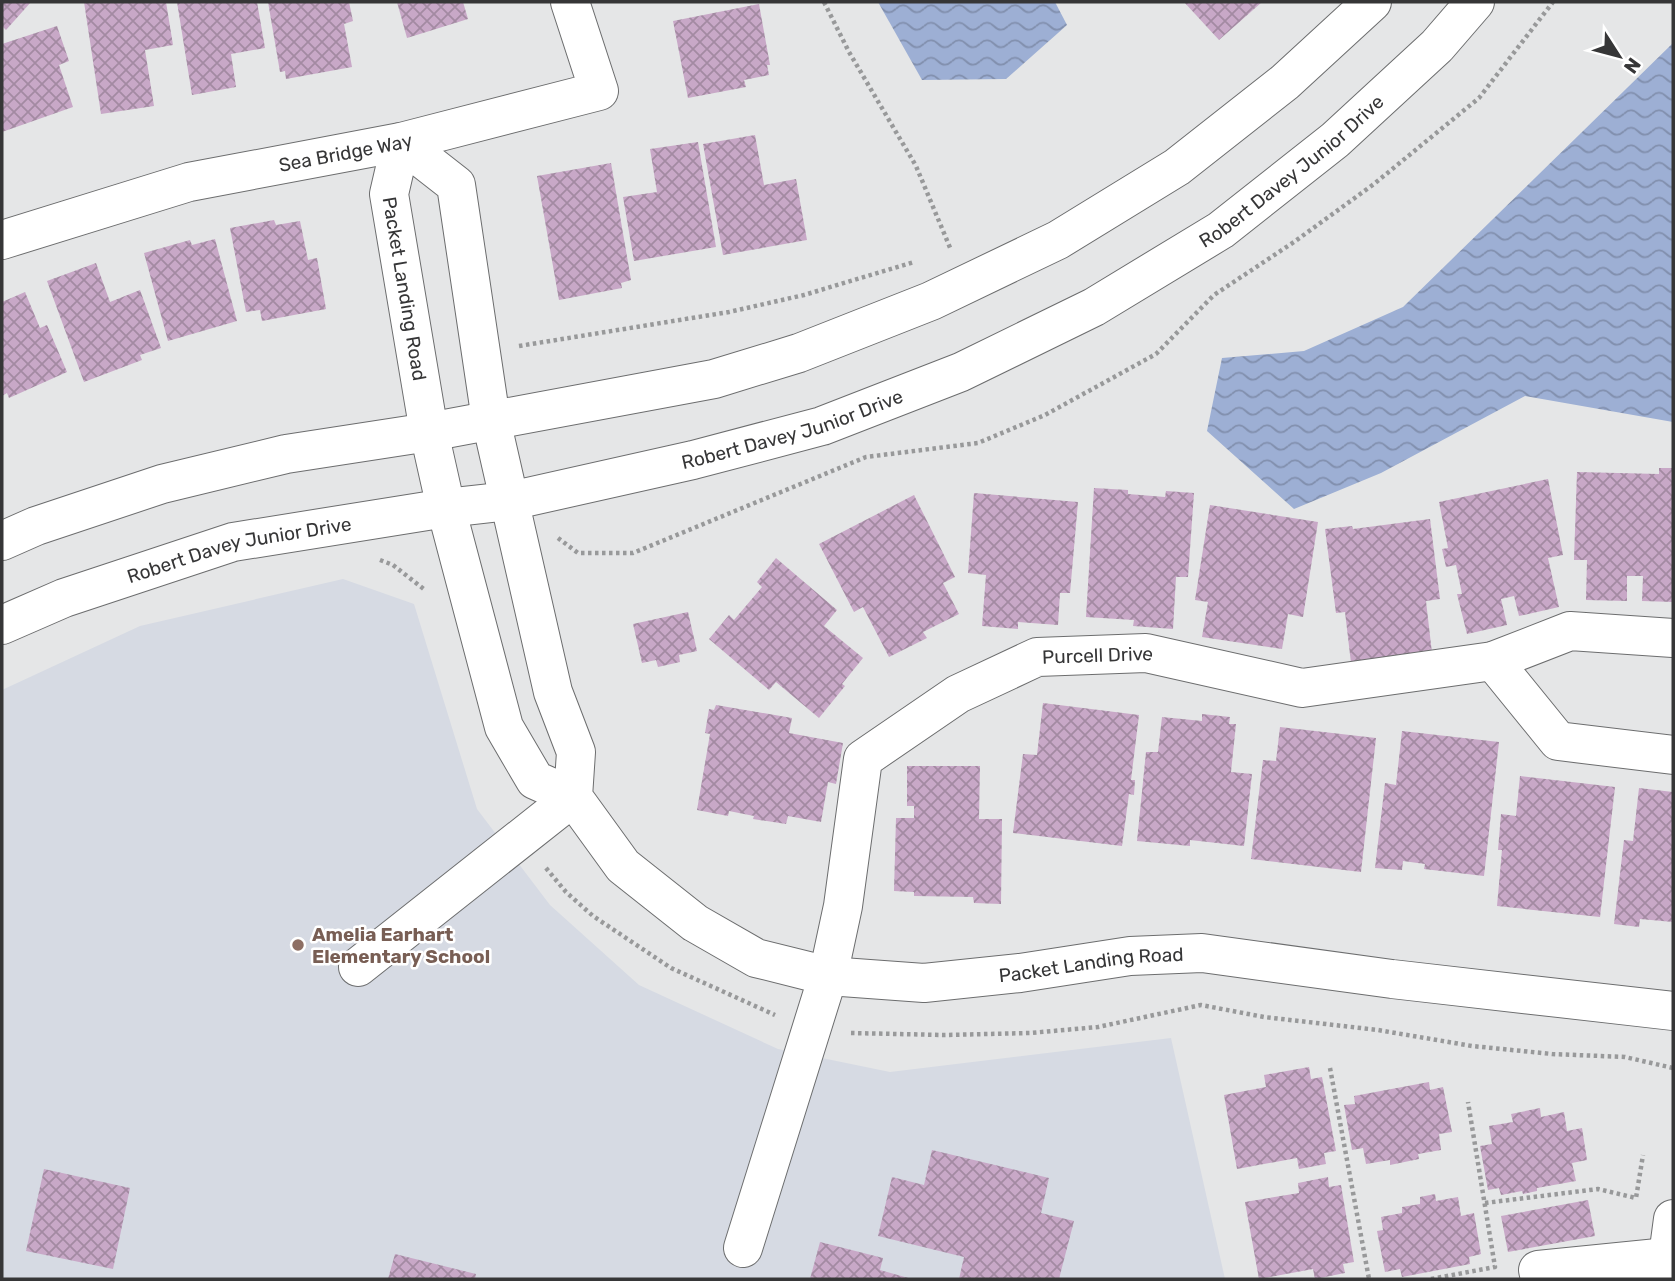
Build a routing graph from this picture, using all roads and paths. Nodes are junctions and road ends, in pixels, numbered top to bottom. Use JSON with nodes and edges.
{"nodes":[{"id":1,"x":570,"y":2,"type":"edge"},
{"id":2,"x":824,"y":2,"type":"edge"},
{"id":3,"x":1372,"y":2,"type":"edge"},
{"id":4,"x":1475,"y":2,"type":"edge"},
{"id":5,"x":401,"y":142,"type":"junction"},
{"id":6,"x":2,"y":240,"type":"edge"},
{"id":7,"x":940,"y":255,"type":"dead end"},
{"id":8,"x":916,"y":261,"type":"dead end"},
{"id":9,"x":481,"y":352,"type":"junction"},
{"id":10,"x":491,"y":420,"type":"junction"},
{"id":11,"x":429,"y":432,"type":"junction"},
{"id":12,"x":510,"y":501,"type":"junction"},
{"id":13,"x":446,"y":508,"type":"junction"},
{"id":14,"x":2,"y":541,"type":"edge"},
{"id":15,"x":370,"y":556,"type":"dead end"},
{"id":16,"x":428,"y":596,"type":"dead end"},
{"id":17,"x":2,"y":625,"type":"edge"},
{"id":18,"x":1673,"y":638,"type":"edge"},
{"id":19,"x":1493,"y":662,"type":"junction"},
{"id":20,"x":1673,"y":755,"type":"edge"},
{"id":21,"x":573,"y":797,"type":"junction"},
{"id":22,"x":521,"y":838,"type":"junction"},
{"id":23,"x":358,"y":967,"type":"dead end"},
{"id":24,"x":828,"y":976,"type":"junction"},
{"id":25,"x":1673,"y":1011,"type":"edge"},
{"id":26,"x":812,"y":1027,"type":"junction"},
{"id":27,"x":1330,"y":1068,"type":"dead end"},
{"id":28,"x":1673,"y":1068,"type":"edge"},
{"id":29,"x":1468,"y":1102,"type":"dead end"},
{"id":30,"x":1643,"y":1155,"type":"dead end"},
{"id":31,"x":1485,"y":1203,"type":"junction"},
{"id":32,"x":1673,"y":1219,"type":"edge"},
{"id":33,"x":743,"y":1248,"type":"dead end"},
{"id":34,"x":1669,"y":1265,"type":"edge"},
{"id":35,"x":1369,"y":1279,"type":"edge"},
{"id":36,"x":1430,"y":1279,"type":"edge"},
{"id":37,"x":1540,"y":1279,"type":"edge"}],
"edges":[{"from":1,"to":5,"type":"street","name":"Sea Bridge Way"},
{"from":2,"to":7,"type":"path"},
{"from":3,"to":10,"type":"street"},
{"from":4,"to":12,"type":"street","name":"Robert Davey Junior Drive"},
{"from":5,"to":6,"type":"street","name":"Sea Bridge Way"},
{"from":5,"to":9,"type":"street"},
{"from":5,"to":11,"type":"street","name":"Packet Landing Road"},
{"from":8,"to":9,"type":"path"},
{"from":9,"to":10,"type":"street"},
{"from":10,"to":11,"type":"street"},
{"from":10,"to":12,"type":"street"},
{"from":11,"to":13,"type":"street","name":"Packet Landing Road"},
{"from":11,"to":14,"type":"street"},
{"from":12,"to":13,"type":"street","name":"Robert Davey Junior Drive"},
{"from":12,"to":21,"type":"street"},
{"from":13,"to":17,"type":"street","name":"Robert Davey Junior Drive"},
{"from":13,"to":21,"type":"street","name":"Packet Landing Road"},
{"from":15,"to":16,"type":"path"},
{"from":18,"to":19,"type":"street","name":"Purcell Drive"},
{"from":19,"to":20,"type":"street"},
{"from":19,"to":24,"type":"street","name":"Purcell Drive"},
{"from":21,"to":22,"type":"street"},
{"from":21,"to":24,"type":"street","name":"Packet Landing Road"},
{"from":22,"to":23,"type":"street"},
{"from":22,"to":26,"type":"path"},
{"from":24,"to":25,"type":"street","name":"Packet Landing Road"},
{"from":24,"to":26,"type":"street","name":"Purcell Drive"},
{"from":26,"to":28,"type":"path"},
{"from":26,"to":33,"type":"street","name":"Purcell Drive"},
{"from":27,"to":35,"type":"path"},
{"from":29,"to":31,"type":"path"},
{"from":30,"to":31,"type":"path"},
{"from":31,"to":36,"type":"path"},
{"from":32,"to":34,"type":"street"},
{"from":34,"to":37,"type":"street"}]}
